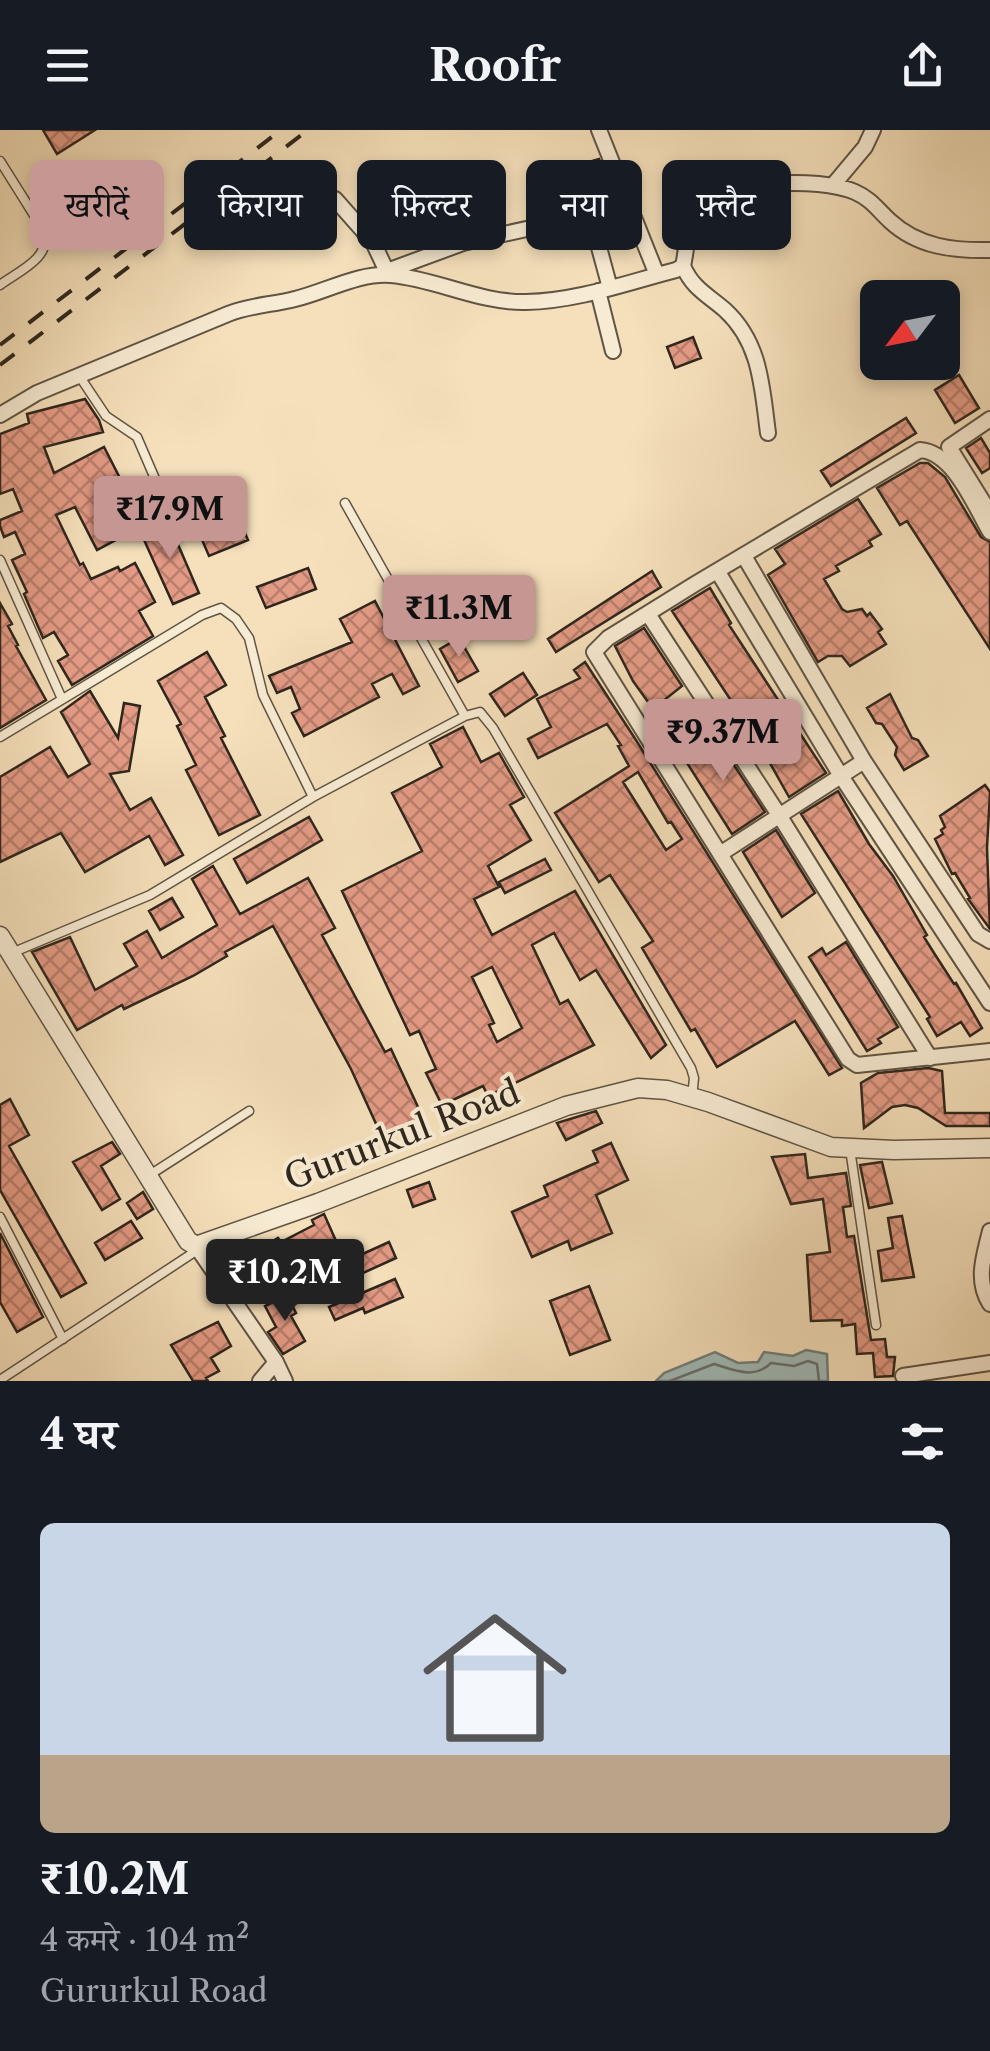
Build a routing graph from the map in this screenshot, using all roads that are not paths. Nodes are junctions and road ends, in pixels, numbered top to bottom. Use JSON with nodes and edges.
{"nodes":[{"id":1,"x":599,"y":130,"type":"edge"},
{"id":2,"x":873,"y":130,"type":"edge"},
{"id":3,"x":1,"y":166,"type":"edge"},
{"id":4,"x":834,"y":184,"type":"junction"},
{"id":5,"x":337,"y":202,"type":"edge"},
{"id":6,"x":526,"y":229,"type":"edge"},
{"id":7,"x":597,"y":250,"type":"edge"},
{"id":8,"x":990,"y":250,"type":"edge"},
{"id":9,"x":683,"y":266,"type":"junction"},
{"id":10,"x":388,"y":273,"type":"junction"},
{"id":11,"x":657,"y":275,"type":"junction"},
{"id":12,"x":0,"y":284,"type":"edge"},
{"id":13,"x":604,"y":289,"type":"junction"},
{"id":14,"x":613,"y":351,"type":"dead end"},
{"id":15,"x":80,"y":376,"type":"junction"},
{"id":16,"x":0,"y":416,"type":"edge"},
{"id":17,"x":990,"y":419,"type":"edge"},
{"id":18,"x":768,"y":433,"type":"dead end"},
{"id":19,"x":162,"y":495,"type":"dead end"},
{"id":20,"x":345,"y":504,"type":"dead end"},
{"id":21,"x":990,"y":513,"type":"edge"},
{"id":22,"x":990,"y":532,"type":"edge"},
{"id":23,"x":744,"y":556,"type":"junction"},
{"id":24,"x":0,"y":560,"type":"edge"},
{"id":25,"x":718,"y":572,"type":"junction"},
{"id":26,"x":648,"y":614,"type":"junction"},
{"id":27,"x":62,"y":699,"type":"junction"},
{"id":28,"x":465,"y":716,"type":"junction"},
{"id":29,"x":0,"y":737,"type":"edge"},
{"id":30,"x":864,"y":761,"type":"junction"},
{"id":31,"x":841,"y":776,"type":"junction"},
{"id":32,"x":312,"y":796,"type":"junction"},
{"id":33,"x":780,"y":815,"type":"junction"},
{"id":34,"x":720,"y":854,"type":"junction"},
{"id":35,"x":0,"y":936,"type":"edge"},
{"id":36,"x":990,"y":941,"type":"edge"},
{"id":37,"x":11,"y":954,"type":"junction"},
{"id":38,"x":990,"y":1004,"type":"edge"},
{"id":39,"x":990,"y":1051,"type":"edge"},
{"id":40,"x":930,"y":1058,"type":"junction"},
{"id":41,"x":692,"y":1097,"type":"junction"},
{"id":42,"x":249,"y":1111,"type":"dead end"},
{"id":43,"x":850,"y":1148,"type":"junction"},
{"id":44,"x":990,"y":1148,"type":"edge"},
{"id":45,"x":148,"y":1176,"type":"junction"},
{"id":46,"x":0,"y":1216,"type":"edge"},
{"id":47,"x":990,"y":1231,"type":"edge"},
{"id":48,"x":197,"y":1248,"type":"junction"},
{"id":49,"x":990,"y":1304,"type":"edge"},
{"id":50,"x":876,"y":1325,"type":"dead end"},
{"id":51,"x":63,"y":1339,"type":"junction"},
{"id":52,"x":276,"y":1362,"type":"junction"},
{"id":53,"x":990,"y":1363,"type":"edge"},
{"id":54,"x":904,"y":1376,"type":"dead end"},
{"id":55,"x":0,"y":1380,"type":"edge"},
{"id":56,"x":260,"y":1381,"type":"edge"},
{"id":57,"x":286,"y":1381,"type":"edge"}],
"edges":[{"from":1,"to":11,"type":"street"},
{"from":2,"to":4,"type":"street"},
{"from":3,"to":12,"type":"lane"},
{"from":4,"to":8,"type":"street"},
{"from":4,"to":9,"type":"street"},
{"from":5,"to":10,"type":"street"},
{"from":6,"to":10,"type":"street"},
{"from":7,"to":13,"type":"street"},
{"from":9,"to":11,"type":"street"},
{"from":9,"to":18,"type":"street"},
{"from":10,"to":13,"type":"street"},
{"from":10,"to":15,"type":"street"},
{"from":11,"to":13,"type":"street"},
{"from":13,"to":14,"type":"street"},
{"from":15,"to":16,"type":"street"},
{"from":15,"to":19,"type":"lane"},
{"from":17,"to":21,"type":"street"},
{"from":20,"to":28,"type":"lane"},
{"from":22,"to":23,"type":"street"},
{"from":23,"to":25,"type":"street"},
{"from":23,"to":30,"type":"street"},
{"from":24,"to":27,"type":"lane"},
{"from":25,"to":26,"type":"street"},
{"from":25,"to":31,"type":"street"},
{"from":26,"to":33,"type":"street"},
{"from":26,"to":34,"type":"street"},
{"from":27,"to":29,"type":"lane"},
{"from":27,"to":32,"type":"lane"},
{"from":28,"to":32,"type":"lane"},
{"from":28,"to":41,"type":"lane"},
{"from":30,"to":31,"type":"street"},
{"from":30,"to":36,"type":"street"},
{"from":31,"to":33,"type":"street"},
{"from":31,"to":38,"type":"street"},
{"from":32,"to":37,"type":"lane"},
{"from":33,"to":34,"type":"street"},
{"from":33,"to":40,"type":"street"},
{"from":34,"to":40,"type":"street"},
{"from":35,"to":37,"type":"street"},
{"from":37,"to":45,"type":"street"},
{"from":39,"to":40,"type":"street"},
{"from":41,"to":43,"type":"street","name":"Gururkul Road"},
{"from":41,"to":48,"type":"street","name":"Gururkul Road"},
{"from":42,"to":45,"type":"lane"},
{"from":43,"to":44,"type":"street","name":"Gururkul Road"},
{"from":43,"to":50,"type":"lane"},
{"from":45,"to":48,"type":"street"},
{"from":46,"to":51,"type":"lane"},
{"from":47,"to":49,"type":"street"},
{"from":48,"to":51,"type":"lane"},
{"from":48,"to":52,"type":"street"},
{"from":51,"to":55,"type":"lane"},
{"from":52,"to":56,"type":"street"},
{"from":52,"to":57,"type":"street"},
{"from":53,"to":54,"type":"street"}]}
